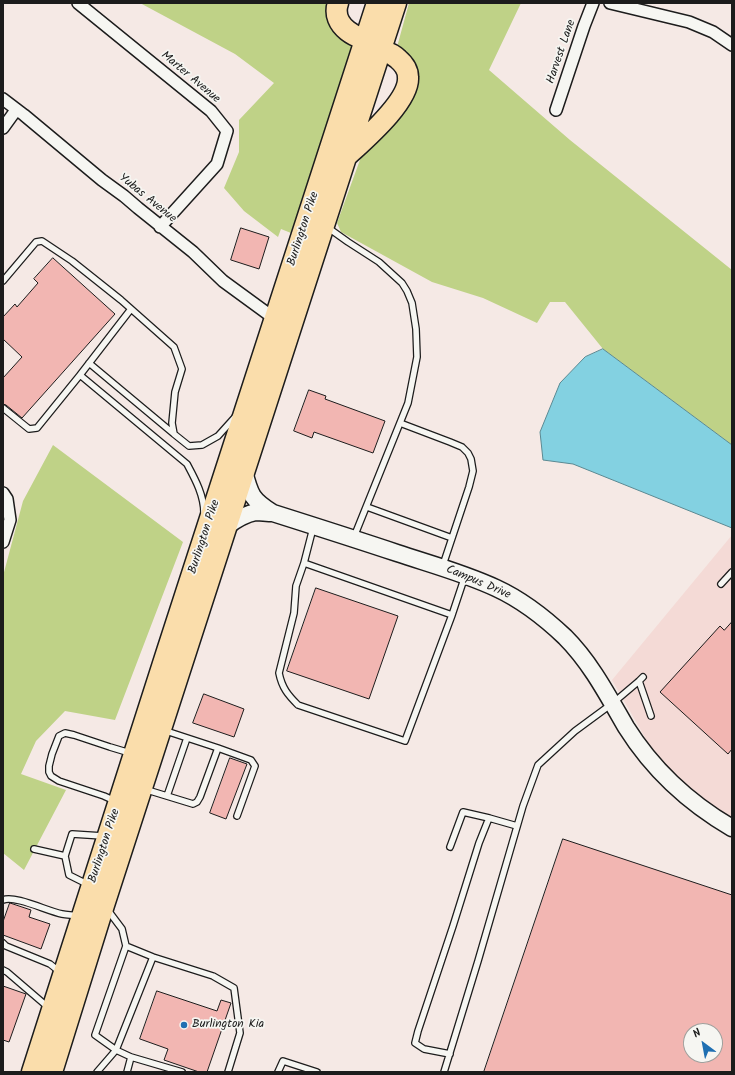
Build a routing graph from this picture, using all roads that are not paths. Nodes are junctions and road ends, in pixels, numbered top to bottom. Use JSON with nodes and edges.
{"nodes":[{"id":1,"x":78,"y":3,"type":"edge"},
{"id":2,"x":338,"y":3,"type":"edge"},
{"id":3,"x":377,"y":3,"type":"edge"},
{"id":4,"x":396,"y":3,"type":"edge"},
{"id":5,"x":593,"y":3,"type":"edge"},
{"id":6,"x":610,"y":3,"type":"edge"},
{"id":7,"x":622,"y":4,"type":"edge"},
{"id":8,"x":373,"y":45,"type":"junction"},
{"id":9,"x":732,"y":45,"type":"edge"},
{"id":10,"x":3,"y":99,"type":"edge"},
{"id":11,"x":16,"y":110,"type":"junction"},
{"id":12,"x":556,"y":110,"type":"dead end"},
{"id":13,"x":3,"y":128,"type":"edge"},
{"id":14,"x":346,"y":156,"type":"junction"},
{"id":15,"x":324,"y":225,"type":"junction"},
{"id":16,"x":160,"y":227,"type":"junction"},
{"id":17,"x":3,"y":282,"type":"edge"},
{"id":18,"x":131,"y":309,"type":"junction"},
{"id":19,"x":275,"y":319,"type":"junction"},
{"id":20,"x":89,"y":363,"type":"junction"},
{"id":21,"x":80,"y":375,"type":"junction"},
{"id":22,"x":252,"y":390,"type":"junction"},
{"id":23,"x":3,"y":408,"type":"edge"},
{"id":24,"x":400,"y":423,"type":"junction"},
{"id":25,"x":174,"y":434,"type":"junction"},
{"id":26,"x":244,"y":471,"type":"junction"},
{"id":27,"x":3,"y":494,"type":"edge"},
{"id":28,"x":367,"y":507,"type":"junction"},
{"id":29,"x":273,"y":513,"type":"junction"},
{"id":30,"x":314,"y":526,"type":"junction"},
{"id":31,"x":226,"y":527,"type":"junction"},
{"id":32,"x":452,"y":538,"type":"junction"},
{"id":33,"x":353,"y":539,"type":"junction"},
{"id":34,"x":203,"y":541,"type":"junction"},
{"id":35,"x":3,"y":542,"type":"edge"},
{"id":36,"x":304,"y":563,"type":"junction"},
{"id":37,"x":442,"y":568,"type":"junction"},
{"id":38,"x":732,"y":572,"type":"edge"},
{"id":39,"x":465,"y":575,"type":"junction"},
{"id":40,"x":721,"y":584,"type":"dead end"},
{"id":41,"x":452,"y":615,"type":"junction"},
{"id":42,"x":612,"y":703,"type":"junction"},
{"id":43,"x":651,"y":716,"type":"dead end"},
{"id":44,"x":161,"y":729,"type":"junction"},
{"id":45,"x":187,"y":738,"type":"junction"},
{"id":46,"x":218,"y":748,"type":"junction"},
{"id":47,"x":134,"y":754,"type":"junction"},
{"id":48,"x":142,"y":788,"type":"junction"},
{"id":49,"x":167,"y":796,"type":"junction"},
{"id":50,"x":118,"y":802,"type":"junction"},
{"id":51,"x":237,"y":816,"type":"dead end"},
{"id":52,"x":489,"y":818,"type":"junction"},
{"id":53,"x":517,"y":826,"type":"junction"},
{"id":54,"x":732,"y":828,"type":"edge"},
{"id":55,"x":108,"y":837,"type":"junction"},
{"id":56,"x":450,"y":847,"type":"dead end"},
{"id":57,"x":34,"y":849,"type":"dead end"},
{"id":58,"x":66,"y":856,"type":"junction"},
{"id":59,"x":92,"y":887,"type":"junction"},
{"id":60,"x":3,"y":900,"type":"edge"},
{"id":61,"x":104,"y":905,"type":"junction"},
{"id":62,"x":82,"y":917,"type":"junction"},
{"id":63,"x":3,"y":943,"type":"edge"},
{"id":64,"x":126,"y":946,"type":"junction"},
{"id":65,"x":153,"y":957,"type":"junction"},
{"id":66,"x":5,"y":971,"type":"edge"},
{"id":67,"x":63,"y":974,"type":"junction"},
{"id":68,"x":52,"y":1010,"type":"junction"},
{"id":69,"x":116,"y":1050,"type":"junction"},
{"id":70,"x":450,"y":1054,"type":"junction"},
{"id":71,"x":131,"y":1057,"type":"junction"},
{"id":72,"x":54,"y":1070,"type":"edge"},
{"id":73,"x":32,"y":1072,"type":"edge"},
{"id":74,"x":97,"y":1072,"type":"edge"},
{"id":75,"x":127,"y":1072,"type":"edge"},
{"id":76,"x":182,"y":1072,"type":"edge"},
{"id":77,"x":228,"y":1072,"type":"edge"},
{"id":78,"x":278,"y":1072,"type":"edge"},
{"id":79,"x":317,"y":1072,"type":"edge"},
{"id":80,"x":444,"y":1072,"type":"edge"}],
"edges":[{"from":1,"to":16,"type":"street","name":"Marter Avenue"},
{"from":2,"to":8,"type":"highway"},
{"from":3,"to":8,"type":"highway","name":"Burlington Pike"},
{"from":4,"to":8,"type":"highway","name":"Burlington Pike"},
{"from":5,"to":12,"type":"street","name":"Harvest Lane"},
{"from":6,"to":7,"type":"street"},
{"from":7,"to":9,"type":"street"},
{"from":8,"to":14,"type":"highway","name":"Burlington Pike"},
{"from":8,"to":14,"type":"highway"},
{"from":8,"to":19,"type":"highway","name":"Burlington Pike"},
{"from":10,"to":11,"type":"street","name":"Yubas Avenue"},
{"from":11,"to":13,"type":"street"},
{"from":11,"to":16,"type":"street","name":"Yubas Avenue"},
{"from":14,"to":15,"type":"highway","name":"Burlington Pike"},
{"from":15,"to":24,"type":"lane"},
{"from":15,"to":26,"type":"highway","name":"Burlington Pike"},
{"from":16,"to":19,"type":"street","name":"Yubas Avenue"},
{"from":17,"to":18,"type":"lane"},
{"from":18,"to":20,"type":"lane"},
{"from":18,"to":25,"type":"lane"},
{"from":19,"to":22,"type":"highway","name":"Burlington Pike"},
{"from":20,"to":21,"type":"lane"},
{"from":20,"to":25,"type":"lane"},
{"from":21,"to":23,"type":"lane"},
{"from":21,"to":34,"type":"lane"},
{"from":22,"to":25,"type":"lane"},
{"from":22,"to":34,"type":"highway","name":"Burlington Pike"},
{"from":24,"to":28,"type":"lane"},
{"from":24,"to":32,"type":"lane"},
{"from":26,"to":29,"type":"street","name":"Campus Drive"},
{"from":26,"to":31,"type":"highway","name":"Burlington Pike"},
{"from":27,"to":35,"type":"street"},
{"from":28,"to":32,"type":"lane"},
{"from":28,"to":33,"type":"lane"},
{"from":29,"to":30,"type":"street","name":"Campus Drive"},
{"from":29,"to":31,"type":"street","name":"Campus Drive"},
{"from":30,"to":33,"type":"street","name":"Campus Drive"},
{"from":30,"to":36,"type":"lane"},
{"from":31,"to":44,"type":"highway","name":"Burlington Pike"},
{"from":32,"to":37,"type":"lane"},
{"from":33,"to":37,"type":"street","name":"Campus Drive"},
{"from":34,"to":47,"type":"highway","name":"Burlington Pike"},
{"from":36,"to":41,"type":"lane"},
{"from":36,"to":41,"type":"lane"},
{"from":37,"to":39,"type":"street","name":"Campus Drive"},
{"from":38,"to":40,"type":"lane"},
{"from":39,"to":41,"type":"lane"},
{"from":39,"to":42,"type":"street","name":"Campus Drive"},
{"from":42,"to":43,"type":"lane"},
{"from":42,"to":53,"type":"lane"},
{"from":42,"to":54,"type":"street","name":"Campus Drive"},
{"from":44,"to":45,"type":"lane"},
{"from":44,"to":48,"type":"highway","name":"Burlington Pike"},
{"from":45,"to":46,"type":"lane"},
{"from":45,"to":49,"type":"lane"},
{"from":46,"to":49,"type":"lane"},
{"from":46,"to":51,"type":"lane"},
{"from":47,"to":50,"type":"highway","name":"Burlington Pike"},
{"from":47,"to":50,"type":"lane"},
{"from":48,"to":49,"type":"lane"},
{"from":48,"to":61,"type":"highway","name":"Burlington Pike"},
{"from":50,"to":55,"type":"highway","name":"Burlington Pike"},
{"from":52,"to":53,"type":"lane"},
{"from":52,"to":56,"type":"lane"},
{"from":52,"to":70,"type":"lane"},
{"from":53,"to":70,"type":"lane"},
{"from":55,"to":58,"type":"lane"},
{"from":55,"to":59,"type":"highway","name":"Burlington Pike"},
{"from":57,"to":58,"type":"lane"},
{"from":58,"to":59,"type":"lane"},
{"from":59,"to":62,"type":"highway","name":"Burlington Pike"},
{"from":60,"to":62,"type":"lane"},
{"from":61,"to":64,"type":"lane"},
{"from":61,"to":72,"type":"highway","name":"Burlington Pike"},
{"from":62,"to":67,"type":"highway","name":"Burlington Pike"},
{"from":63,"to":67,"type":"lane"},
{"from":64,"to":65,"type":"lane"},
{"from":64,"to":69,"type":"lane"},
{"from":65,"to":69,"type":"lane"},
{"from":65,"to":77,"type":"lane"},
{"from":66,"to":68,"type":"lane"},
{"from":67,"to":68,"type":"highway","name":"Burlington Pike"},
{"from":68,"to":73,"type":"highway","name":"Burlington Pike"},
{"from":69,"to":71,"type":"lane"},
{"from":69,"to":74,"type":"lane"},
{"from":70,"to":80,"type":"lane"},
{"from":71,"to":75,"type":"lane"},
{"from":71,"to":76,"type":"lane"},
{"from":78,"to":79,"type":"lane"}]}
